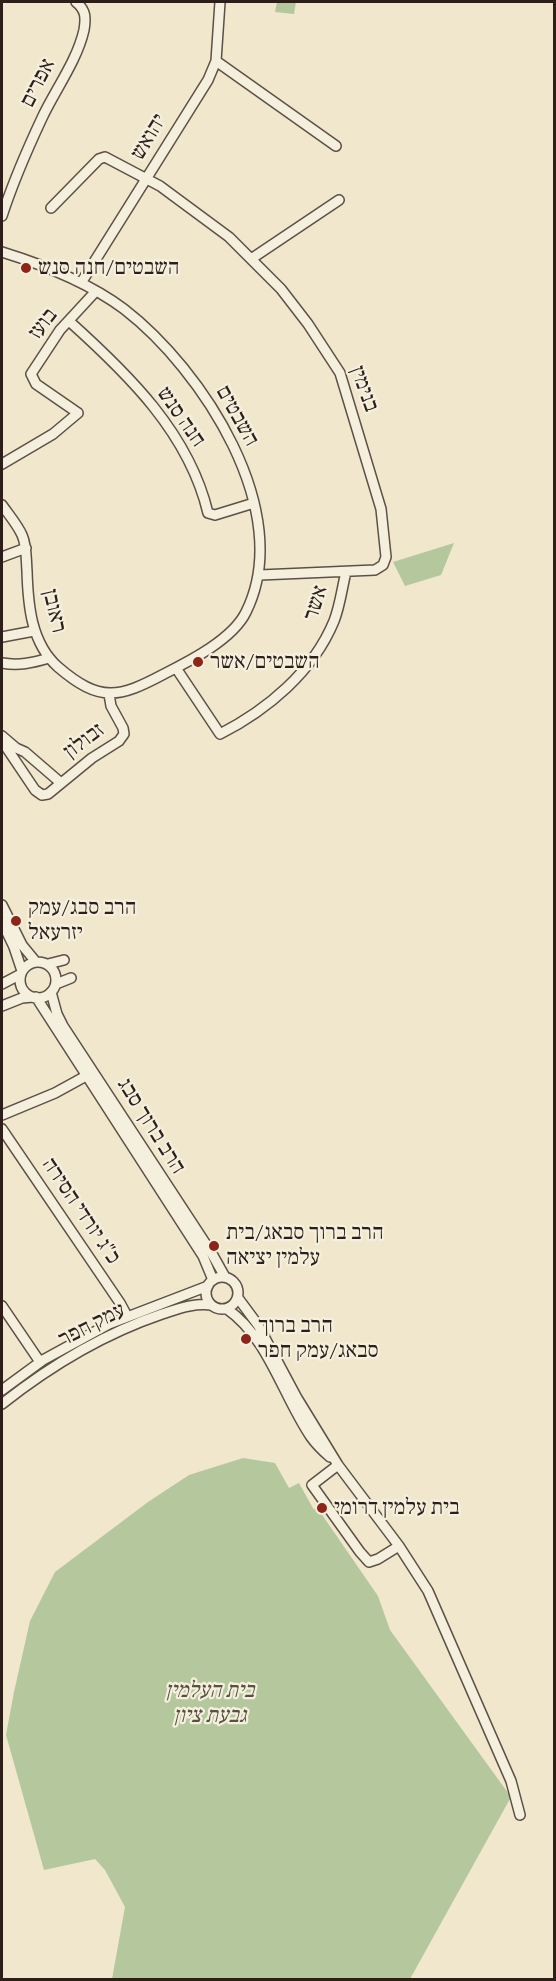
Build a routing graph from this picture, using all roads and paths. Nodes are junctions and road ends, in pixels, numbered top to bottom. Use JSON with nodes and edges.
{"nodes":[{"id":1,"x":76,"y":2,"type":"edge"},
{"id":2,"x":220,"y":2,"type":"edge"},
{"id":3,"x":216,"y":61,"type":"junction"},
{"id":4,"x":336,"y":146,"type":"dead end"},
{"id":5,"x":146,"y":179,"type":"junction"},
{"id":6,"x":339,"y":200,"type":"dead end"},
{"id":7,"x":51,"y":208,"type":"dead end"},
{"id":8,"x":2,"y":216,"type":"edge"},
{"id":9,"x":2,"y":252,"type":"edge"},
{"id":10,"x":251,"y":259,"type":"junction"},
{"id":11,"x":81,"y":283,"type":"junction"},
{"id":12,"x":96,"y":291,"type":"junction"},
{"id":13,"x":69,"y":321,"type":"junction"},
{"id":14,"x":2,"y":464,"type":"edge"},
{"id":15,"x":254,"y":503,"type":"junction"},
{"id":16,"x":2,"y":505,"type":"edge"},
{"id":17,"x":26,"y":548,"type":"junction"},
{"id":18,"x":2,"y":557,"type":"edge"},
{"id":19,"x":346,"y":572,"type":"junction"},
{"id":20,"x":260,"y":575,"type":"junction"},
{"id":21,"x":34,"y":631,"type":"junction"},
{"id":22,"x":2,"y":637,"type":"edge"},
{"id":23,"x":49,"y":658,"type":"junction"},
{"id":24,"x":2,"y":663,"type":"edge"},
{"id":25,"x":176,"y":668,"type":"junction"},
{"id":26,"x":109,"y":694,"type":"junction"},
{"id":27,"x":2,"y":735,"type":"edge"},
{"id":28,"x":2,"y":741,"type":"edge"},
{"id":29,"x":61,"y":783,"type":"junction"},
{"id":30,"x":2,"y":905,"type":"edge"},
{"id":31,"x":2,"y":922,"type":"edge"},
{"id":32,"x":64,"y":960,"type":"dead end"},
{"id":33,"x":36,"y":962,"type":"junction"},
{"id":34,"x":48,"y":964,"type":"junction"},
{"id":35,"x":22,"y":973,"type":"junction"},
{"id":36,"x":71,"y":978,"type":"dead end"},
{"id":37,"x":2,"y":984,"type":"edge"},
{"id":38,"x":54,"y":988,"type":"junction"},
{"id":39,"x":35,"y":997,"type":"junction"},
{"id":40,"x":2,"y":1006,"type":"edge"},
{"id":41,"x":86,"y":1076,"type":"junction"},
{"id":42,"x":2,"y":1115,"type":"edge"},
{"id":43,"x":2,"y":1129,"type":"edge"},
{"id":44,"x":225,"y":1277,"type":"junction"},
{"id":45,"x":210,"y":1283,"type":"junction"},
{"id":46,"x":238,"y":1299,"type":"junction"},
{"id":47,"x":211,"y":1305,"type":"junction"},
{"id":48,"x":2,"y":1306,"type":"edge"},
{"id":49,"x":227,"y":1309,"type":"junction"},
{"id":50,"x":127,"y":1316,"type":"junction"},
{"id":51,"x":40,"y":1362,"type":"junction"},
{"id":52,"x":2,"y":1390,"type":"edge"},
{"id":53,"x":2,"y":1404,"type":"edge"},
{"id":54,"x":338,"y":1465,"type":"junction"},
{"id":55,"x":399,"y":1546,"type":"junction"},
{"id":56,"x":520,"y":1815,"type":"dead end"}],
"edges":[{"from":1,"to":8,"type":"street","name":"אפרים"},
{"from":2,"to":3,"type":"street","name":"יהואש"},
{"from":3,"to":4,"type":"street"},
{"from":3,"to":5,"type":"street","name":"יהואש"},
{"from":5,"to":7,"type":"street","name":"בנימין"},
{"from":5,"to":10,"type":"street","name":"בנימין"},
{"from":5,"to":11,"type":"street","name":"יהואש"},
{"from":6,"to":10,"type":"street"},
{"from":9,"to":11,"type":"street","name":"השבטים"},
{"from":10,"to":19,"type":"street","name":"בנימין"},
{"from":11,"to":12,"type":"street","name":"השבטים"},
{"from":12,"to":13,"type":"street","name":"בועז"},
{"from":12,"to":15,"type":"street","name":"השבטים"},
{"from":13,"to":14,"type":"street","name":"בועז"},
{"from":13,"to":15,"type":"street","name":"חנה סנש"},
{"from":15,"to":20,"type":"street","name":"השבטים"},
{"from":16,"to":17,"type":"street","name":"ראובן"},
{"from":17,"to":18,"type":"street"},
{"from":17,"to":21,"type":"street","name":"ראובן"},
{"from":19,"to":20,"type":"street","name":"בנימין"},
{"from":19,"to":25,"type":"street","name":"אשר"},
{"from":20,"to":25,"type":"street","name":"השבטים"},
{"from":21,"to":22,"type":"street"},
{"from":21,"to":23,"type":"street","name":"ראובן"},
{"from":23,"to":24,"type":"street"},
{"from":23,"to":26,"type":"street","name":"ראובן"},
{"from":25,"to":26,"type":"street"},
{"from":26,"to":29,"type":"street","name":"זבולון"},
{"from":27,"to":29,"type":"street","name":"זבולון"},
{"from":28,"to":29,"type":"street","name":"זבולון"},
{"from":30,"to":33,"type":"street"},
{"from":31,"to":35,"type":"street"},
{"from":32,"to":34,"type":"street"},
{"from":33,"to":34,"type":"street"},
{"from":33,"to":35,"type":"street"},
{"from":34,"to":38,"type":"street"},
{"from":35,"to":37,"type":"street"},
{"from":35,"to":39,"type":"street"},
{"from":36,"to":38,"type":"street"},
{"from":38,"to":39,"type":"street"},
{"from":38,"to":44,"type":"street","name":"הרב ברוך סבג"},
{"from":39,"to":40,"type":"street"},
{"from":39,"to":41,"type":"street","name":"הרב ברוך סבג"},
{"from":41,"to":42,"type":"street"},
{"from":41,"to":45,"type":"street","name":"הרב ברוך סבג"},
{"from":43,"to":50,"type":"street","name":"כ\"ג יורדי הסירה"},
{"from":44,"to":45,"type":"street"},
{"from":44,"to":46,"type":"street"},
{"from":45,"to":47,"type":"street"},
{"from":45,"to":50,"type":"street","name":"עמק חפר"},
{"from":46,"to":49,"type":"street"},
{"from":46,"to":54,"type":"street"},
{"from":47,"to":49,"type":"street"},
{"from":47,"to":53,"type":"street","name":"עמק חפר"},
{"from":48,"to":51,"type":"street"},
{"from":49,"to":54,"type":"street"},
{"from":50,"to":51,"type":"street","name":"עמק חפר"},
{"from":51,"to":52,"type":"street","name":"עמק חפר"},
{"from":54,"to":55,"type":"street"},
{"from":54,"to":55,"type":"street"},
{"from":55,"to":56,"type":"street"}]}
